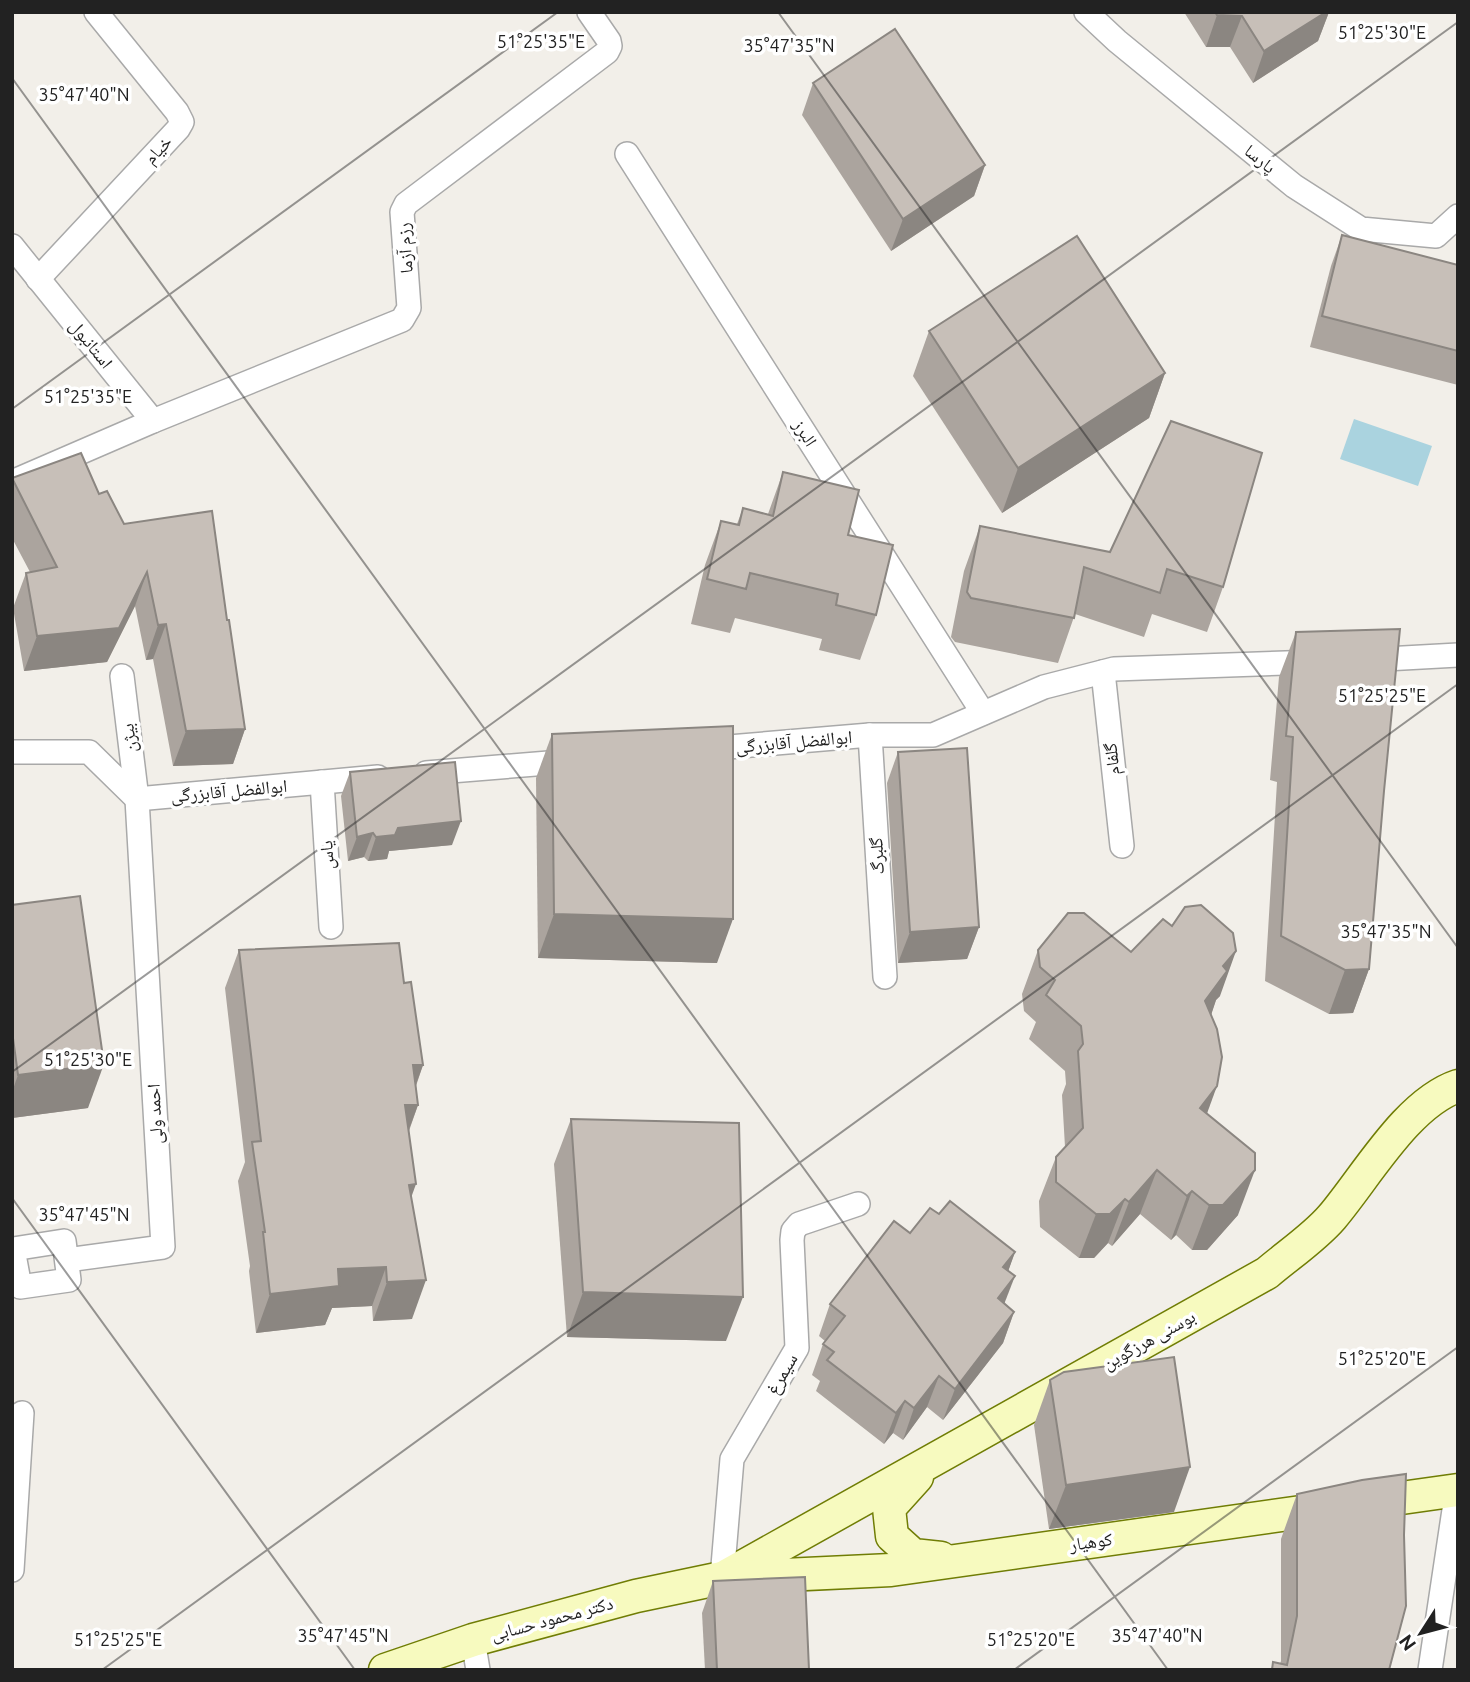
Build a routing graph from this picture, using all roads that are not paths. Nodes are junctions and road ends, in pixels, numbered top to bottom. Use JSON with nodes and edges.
{"nodes":[{"id":1,"x":96,"y":12,"type":"edge"},
{"id":2,"x":589,"y":12,"type":"edge"},
{"id":3,"x":1086,"y":12,"type":"edge"},
{"id":4,"x":627,"y":154,"type":"dead end"},
{"id":5,"x":1458,"y":216,"type":"edge"},
{"id":6,"x":12,"y":246,"type":"edge"},
{"id":7,"x":38,"y":279,"type":"junction"},
{"id":8,"x":153,"y":421,"type":"junction"},
{"id":9,"x":12,"y":482,"type":"edge"},
{"id":10,"x":1458,"y":655,"type":"edge"},
{"id":11,"x":1103,"y":672,"type":"junction"},
{"id":12,"x":122,"y":676,"type":"dead end"},
{"id":13,"x":983,"y":713,"type":"junction"},
{"id":14,"x":870,"y":735,"type":"junction"},
{"id":15,"x":12,"y":752,"type":"edge"},
{"id":16,"x":678,"y":752,"type":"edge"},
{"id":17,"x":596,"y":759,"type":"edge"},
{"id":18,"x":322,"y":782,"type":"junction"},
{"id":19,"x":136,"y":799,"type":"junction"},
{"id":20,"x":1122,"y":846,"type":"dead end"},
{"id":21,"x":331,"y":928,"type":"dead end"},
{"id":22,"x":885,"y":977,"type":"dead end"},
{"id":23,"x":1458,"y":1086,"type":"edge"},
{"id":24,"x":858,"y":1204,"type":"dead end"},
{"id":25,"x":67,"y":1260,"type":"dead end"},
{"id":26,"x":22,"y":1413,"type":"dead end"},
{"id":27,"x":929,"y":1463,"type":"junction"},
{"id":28,"x":1457,"y":1490,"type":"edge"},
{"id":29,"x":960,"y":1560,"type":"junction"},
{"id":30,"x":12,"y":1570,"type":"edge"},
{"id":31,"x":722,"y":1578,"type":"junction"},
{"id":32,"x":475,"y":1655,"type":"edge"},
{"id":33,"x":385,"y":1670,"type":"edge"},
{"id":34,"x":1430,"y":1670,"type":"edge"}],
"edges":[{"from":1,"to":7,"type":"street","name":"خیام"},
{"from":2,"to":8,"type":"street","name":"رزم آزما"},
{"from":3,"to":5,"type":"street","name":"پارسا"},
{"from":4,"to":13,"type":"street","name":"البرز"},
{"from":6,"to":7,"type":"street","name":"استانبول"},
{"from":7,"to":8,"type":"street","name":"استانبول"},
{"from":8,"to":9,"type":"street"},
{"from":10,"to":11,"type":"street","name":"ابوالفضل آقابزرگی"},
{"from":11,"to":13,"type":"street","name":"ابوالفضل آقابزرگی"},
{"from":11,"to":20,"type":"street","name":"گلفام"},
{"from":12,"to":19,"type":"street","name":"بیژن"},
{"from":13,"to":14,"type":"street","name":"ابوالفضل آقابزرگی"},
{"from":14,"to":16,"type":"street","name":"ابوالفضل آقابزرگی"},
{"from":14,"to":22,"type":"street","name":"گلبرگ"},
{"from":15,"to":19,"type":"street"},
{"from":17,"to":18,"type":"street","name":"ابوالفضل آقابزرگی"},
{"from":18,"to":19,"type":"street","name":"ابوالفضل آقابزرگی"},
{"from":18,"to":21,"type":"street","name":"یاس"},
{"from":19,"to":25,"type":"street","name":"احمد ولی"},
{"from":23,"to":27,"type":"street","name":"بوسنی هرزگوین"},
{"from":24,"to":31,"type":"street","name":"سیمرغ"},
{"from":26,"to":30,"type":"street"},
{"from":27,"to":29,"type":"street"},
{"from":27,"to":31,"type":"street","name":"بوسنی هرزگوین"},
{"from":28,"to":29,"type":"street","name":"کوهیار"},
{"from":28,"to":34,"type":"street"},
{"from":29,"to":31,"type":"street","name":"کوهیار"},
{"from":31,"to":32,"type":"street","name":"دکتر محمود حسابی"},
{"from":32,"to":33,"type":"street","name":"دکتر محمود حسابی"}]}
